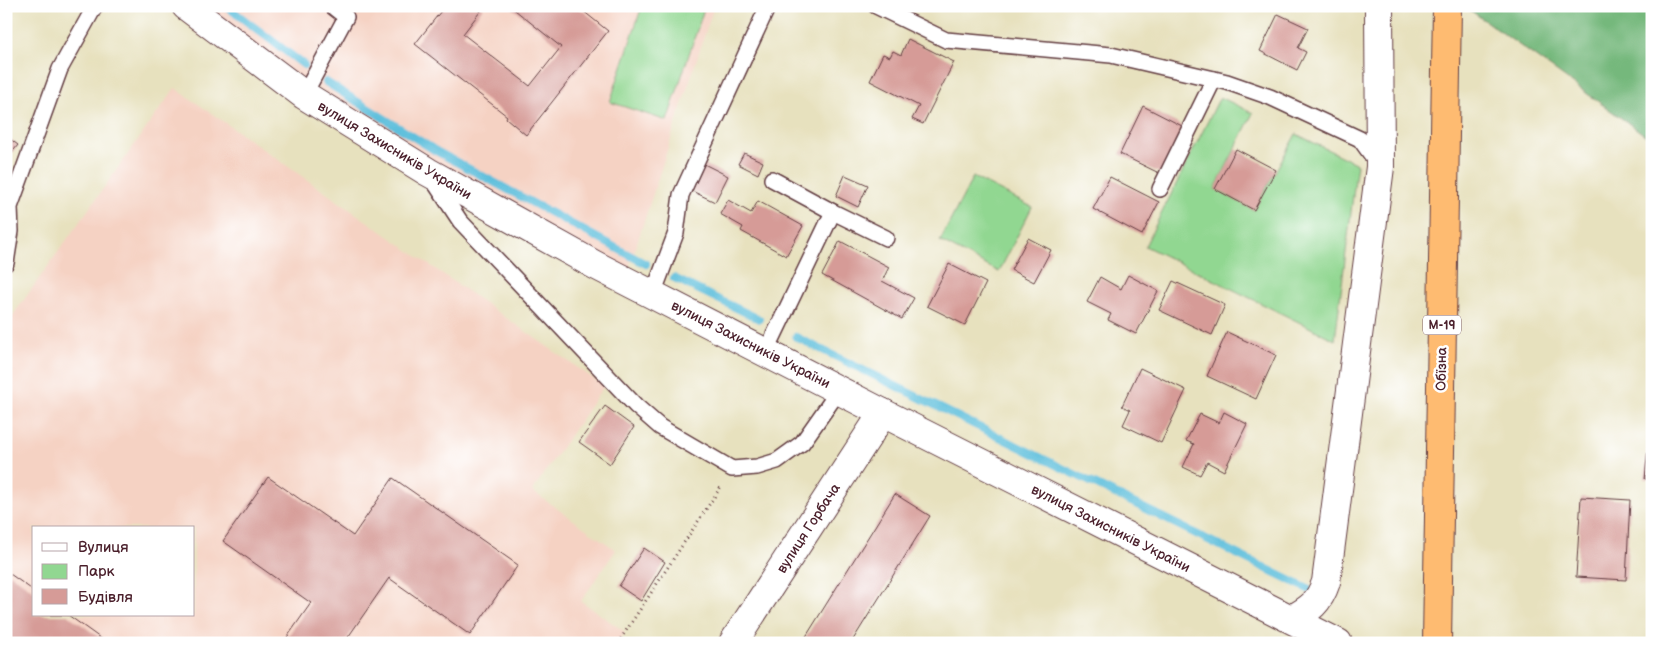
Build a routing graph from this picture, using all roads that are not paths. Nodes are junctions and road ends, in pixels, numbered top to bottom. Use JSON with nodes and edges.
{"nodes":[{"id":1,"x":95,"y":6,"type":"edge"},
{"id":2,"x":332,"y":6,"type":"edge"},
{"id":3,"x":768,"y":6,"type":"edge"},
{"id":4,"x":876,"y":6,"type":"edge"},
{"id":5,"x":1380,"y":6,"type":"edge"},
{"id":6,"x":1447,"y":6,"type":"edge"},
{"id":7,"x":195,"y":9,"type":"edge"},
{"id":8,"x":1214,"y":79,"type":"junction"},
{"id":9,"x":304,"y":95,"type":"junction"},
{"id":10,"x":1380,"y":167,"type":"junction"},
{"id":11,"x":428,"y":172,"type":"junction"},
{"id":12,"x":772,"y":179,"type":"dead end"},
{"id":13,"x":1160,"y":189,"type":"dead end"},
{"id":14,"x":8,"y":206,"type":"edge"},
{"id":15,"x":833,"y":212,"type":"junction"},
{"id":16,"x":886,"y":238,"type":"dead end"},
{"id":17,"x":6,"y":264,"type":"edge"},
{"id":18,"x":653,"y":294,"type":"junction"},
{"id":19,"x":766,"y":352,"type":"junction"},
{"id":20,"x":840,"y":389,"type":"junction"},
{"id":21,"x":883,"y":413,"type":"junction"},
{"id":22,"x":1292,"y":619,"type":"junction"},
{"id":23,"x":733,"y":643,"type":"edge"},
{"id":24,"x":1338,"y":643,"type":"edge"},
{"id":25,"x":1437,"y":643,"type":"edge"}],
"edges":[{"from":1,"to":14,"type":"lane"},
{"from":2,"to":9,"type":"lane"},
{"from":3,"to":18,"type":"lane"},
{"from":4,"to":8,"type":"lane"},
{"from":5,"to":10,"type":"street"},
{"from":6,"to":25,"type":"highway","name":"Обїзна","number":"М-19"},
{"from":7,"to":9,"type":"street","name":"вулиця Захисників України"},
{"from":8,"to":10,"type":"lane"},
{"from":8,"to":13,"type":"lane"},
{"from":9,"to":11,"type":"street","name":"вулиця Захисників України"},
{"from":10,"to":22,"type":"street"},
{"from":11,"to":18,"type":"street","name":"вулиця Захисників України"},
{"from":11,"to":20,"type":"lane"},
{"from":12,"to":15,"type":"lane"},
{"from":14,"to":17,"type":"lane"},
{"from":15,"to":16,"type":"lane"},
{"from":15,"to":19,"type":"lane"},
{"from":18,"to":19,"type":"street","name":"вулиця Захисників України"},
{"from":19,"to":20,"type":"street","name":"вулиця Захисників України"},
{"from":20,"to":21,"type":"street","name":"вулиця Захисників України"},
{"from":21,"to":22,"type":"street","name":"вулиця Захисників України"},
{"from":21,"to":23,"type":"street","name":"вулиця Горбача"},
{"from":22,"to":24,"type":"street","name":"вулиця Захисників України"}]}
